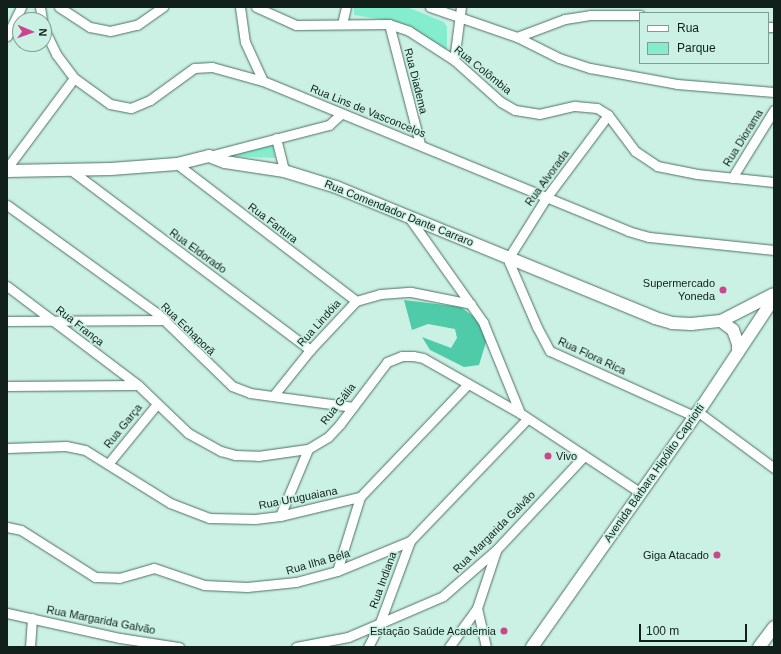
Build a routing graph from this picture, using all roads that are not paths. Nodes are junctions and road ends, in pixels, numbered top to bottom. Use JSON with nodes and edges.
{"nodes":[{"id":1,"x":21,"y":7,"type":"edge"},
{"id":2,"x":59,"y":7,"type":"edge"},
{"id":3,"x":163,"y":7,"type":"edge"},
{"id":4,"x":240,"y":7,"type":"edge"},
{"id":5,"x":256,"y":7,"type":"edge"},
{"id":6,"x":346,"y":7,"type":"edge"},
{"id":7,"x":430,"y":7,"type":"edge"},
{"id":8,"x":461,"y":7,"type":"edge"},
{"id":9,"x":639,"y":15,"type":"edge"},
{"id":10,"x":459,"y":19,"type":"junction"},
{"id":11,"x":342,"y":24,"type":"junction"},
{"id":12,"x":389,"y":24,"type":"junction"},
{"id":13,"x":7,"y":36,"type":"edge"},
{"id":14,"x":517,"y":37,"type":"junction"},
{"id":15,"x":52,"y":46,"type":"edge"},
{"id":16,"x":454,"y":60,"type":"junction"},
{"id":17,"x":74,"y":78,"type":"junction"},
{"id":18,"x":263,"y":81,"type":"junction"},
{"id":19,"x":774,"y":92,"type":"edge"},
{"id":20,"x":774,"y":110,"type":"edge"},
{"id":21,"x":341,"y":114,"type":"junction"},
{"id":22,"x":608,"y":115,"type":"junction"},
{"id":23,"x":276,"y":138,"type":"junction"},
{"id":24,"x":420,"y":144,"type":"junction"},
{"id":25,"x":209,"y":156,"type":"junction"},
{"id":26,"x":177,"y":164,"type":"junction"},
{"id":27,"x":7,"y":168,"type":"edge"},
{"id":28,"x":7,"y":171,"type":"edge"},
{"id":29,"x":72,"y":171,"type":"junction"},
{"id":30,"x":284,"y":171,"type":"junction"},
{"id":31,"x":732,"y":178,"type":"junction"},
{"id":32,"x":774,"y":182,"type":"edge"},
{"id":33,"x":546,"y":198,"type":"junction"},
{"id":34,"x":7,"y":205,"type":"edge"},
{"id":35,"x":408,"y":216,"type":"junction"},
{"id":36,"x":774,"y":250,"type":"edge"},
{"id":37,"x":509,"y":257,"type":"junction"},
{"id":38,"x":7,"y":286,"type":"edge"},
{"id":39,"x":774,"y":294,"type":"edge"},
{"id":40,"x":774,"y":298,"type":"edge"},
{"id":41,"x":356,"y":301,"type":"junction"},
{"id":42,"x":471,"y":304,"type":"junction"},
{"id":43,"x":52,"y":319,"type":"junction"},
{"id":44,"x":165,"y":320,"type":"junction"},
{"id":45,"x":721,"y":320,"type":"junction"},
{"id":46,"x":7,"y":321,"type":"edge"},
{"id":47,"x":310,"y":350,"type":"junction"},
{"id":48,"x":738,"y":352,"type":"junction"},
{"id":49,"x":468,"y":384,"type":"junction"},
{"id":50,"x":138,"y":385,"type":"junction"},
{"id":51,"x":7,"y":386,"type":"edge"},
{"id":52,"x":273,"y":396,"type":"junction"},
{"id":53,"x":157,"y":404,"type":"junction"},
{"id":54,"x":353,"y":407,"type":"junction"},
{"id":55,"x":696,"y":414,"type":"junction"},
{"id":56,"x":523,"y":416,"type":"junction"},
{"id":57,"x":7,"y":448,"type":"edge"},
{"id":58,"x":308,"y":449,"type":"junction"},
{"id":59,"x":584,"y":456,"type":"junction"},
{"id":60,"x":108,"y":464,"type":"junction"},
{"id":61,"x":774,"y":468,"type":"edge"},
{"id":62,"x":641,"y":494,"type":"junction"},
{"id":63,"x":360,"y":497,"type":"junction"},
{"id":64,"x":280,"y":516,"type":"junction"},
{"id":65,"x":7,"y":527,"type":"edge"},
{"id":66,"x":410,"y":542,"type":"junction"},
{"id":67,"x":496,"y":550,"type":"junction"},
{"id":68,"x":337,"y":571,"type":"junction"},
{"id":69,"x":477,"y":608,"type":"junction"},
{"id":70,"x":7,"y":613,"type":"edge"},
{"id":71,"x":32,"y":618,"type":"junction"},
{"id":72,"x":379,"y":625,"type":"junction"},
{"id":73,"x":774,"y":627,"type":"edge"},
{"id":74,"x":30,"y":647,"type":"edge"},
{"id":75,"x":179,"y":647,"type":"edge"},
{"id":76,"x":296,"y":647,"type":"edge"},
{"id":77,"x":368,"y":647,"type":"edge"},
{"id":78,"x":449,"y":647,"type":"edge"},
{"id":79,"x":486,"y":647,"type":"edge"},
{"id":80,"x":532,"y":647,"type":"edge"},
{"id":81,"x":760,"y":647,"type":"edge"}],
"edges":[{"from":1,"to":13,"type":"street"},
{"from":2,"to":3,"type":"street"},
{"from":4,"to":18,"type":"street"},
{"from":5,"to":11,"type":"street","name":"Rua Colômbia"},
{"from":6,"to":11,"type":"street"},
{"from":7,"to":10,"type":"street"},
{"from":8,"to":10,"type":"street"},
{"from":9,"to":14,"type":"street"},
{"from":10,"to":14,"type":"street"},
{"from":10,"to":16,"type":"street"},
{"from":11,"to":12,"type":"street","name":"Rua Colômbia"},
{"from":12,"to":16,"type":"street","name":"Rua Colômbia"},
{"from":12,"to":24,"type":"street","name":"Rua Diadema"},
{"from":14,"to":19,"type":"street"},
{"from":15,"to":17,"type":"street","name":"Rua Lins de Vasconcelos"},
{"from":16,"to":22,"type":"street","name":"Rua Colômbia"},
{"from":17,"to":18,"type":"street","name":"Rua Lins de Vasconcelos"},
{"from":17,"to":27,"type":"street"},
{"from":18,"to":21,"type":"street","name":"Rua Lins de Vasconcelos"},
{"from":20,"to":31,"type":"street","name":"Rua Diorama"},
{"from":21,"to":23,"type":"street"},
{"from":21,"to":24,"type":"street","name":"Rua Lins de Vasconcelos"},
{"from":22,"to":31,"type":"street"},
{"from":22,"to":33,"type":"street","name":"Rua Alvorada"},
{"from":23,"to":25,"type":"street"},
{"from":23,"to":30,"type":"street"},
{"from":24,"to":33,"type":"street","name":"Rua Lins de Vasconcelos"},
{"from":25,"to":26,"type":"street"},
{"from":25,"to":30,"type":"street","name":"Rua Comendador Dante Carraro"},
{"from":26,"to":29,"type":"street"},
{"from":26,"to":41,"type":"street","name":"Rua Fartura"},
{"from":28,"to":29,"type":"street"},
{"from":29,"to":47,"type":"street","name":"Rua Eldorado"},
{"from":30,"to":35,"type":"street","name":"Rua Comendador Dante Carraro"},
{"from":31,"to":32,"type":"street"},
{"from":33,"to":36,"type":"street","name":"Rua Lins de Vasconcelos"},
{"from":33,"to":37,"type":"street","name":"Rua Alvorada"},
{"from":34,"to":44,"type":"street","name":"Rua Echaporã"},
{"from":35,"to":37,"type":"street","name":"Rua Comendador Dante Carraro"},
{"from":35,"to":42,"type":"street"},
{"from":37,"to":45,"type":"street","name":"Rua Comendador Dante Carraro"},
{"from":37,"to":55,"type":"street","name":"Rua Flora Rica"},
{"from":38,"to":43,"type":"street","name":"Rua França"},
{"from":39,"to":45,"type":"street","name":"Rua Comendador Dante Carraro"},
{"from":40,"to":48,"type":"street","name":"Avenida Bárbara Hipólito Capriotti"},
{"from":41,"to":42,"type":"street","name":"Rua Lindóia"},
{"from":41,"to":47,"type":"street","name":"Rua Lindóia"},
{"from":42,"to":56,"type":"street"},
{"from":43,"to":44,"type":"street"},
{"from":43,"to":46,"type":"street"},
{"from":43,"to":50,"type":"street","name":"Rua França"},
{"from":44,"to":52,"type":"street","name":"Rua Echaporã"},
{"from":45,"to":48,"type":"street"},
{"from":47,"to":52,"type":"street","name":"Rua Lindóia"},
{"from":48,"to":55,"type":"street","name":"Avenida Bárbara Hipólito Capriotti"},
{"from":49,"to":54,"type":"street","name":"Rua Gália"},
{"from":49,"to":56,"type":"street","name":"Rua Gália"},
{"from":49,"to":63,"type":"street"},
{"from":50,"to":51,"type":"street"},
{"from":50,"to":53,"type":"street","name":"Rua Gália"},
{"from":52,"to":54,"type":"street","name":"Rua Echaporã"},
{"from":53,"to":58,"type":"street","name":"Rua Gália"},
{"from":53,"to":60,"type":"street","name":"Rua Garça"},
{"from":54,"to":58,"type":"street","name":"Rua Gália"},
{"from":55,"to":61,"type":"street","name":"Rua Flora Rica"},
{"from":55,"to":62,"type":"street","name":"Avenida Bárbara Hipólito Capriotti"},
{"from":56,"to":59,"type":"street","name":"Rua Gália"},
{"from":56,"to":66,"type":"street","name":"Rua Ilha Bela"},
{"from":57,"to":60,"type":"street","name":"Rua Uruguaiana"},
{"from":58,"to":64,"type":"street"},
{"from":59,"to":62,"type":"street","name":"Rua Gália"},
{"from":59,"to":67,"type":"street","name":"Rua Margarida Galvão"},
{"from":60,"to":64,"type":"street","name":"Rua Uruguaiana"},
{"from":62,"to":80,"type":"street","name":"Avenida Bárbara Hipólito Capriotti"},
{"from":63,"to":64,"type":"street","name":"Rua Uruguaiana"},
{"from":63,"to":68,"type":"street"},
{"from":65,"to":68,"type":"street","name":"Rua Ilha Bela"},
{"from":66,"to":68,"type":"street","name":"Rua Ilha Bela"},
{"from":66,"to":72,"type":"street","name":"Rua Indiana"},
{"from":67,"to":69,"type":"street"},
{"from":67,"to":72,"type":"street","name":"Rua Margarida Galvão"},
{"from":69,"to":78,"type":"street"},
{"from":69,"to":79,"type":"street"},
{"from":70,"to":71,"type":"street","name":"Rua Margarida Galvão"},
{"from":71,"to":74,"type":"street"},
{"from":71,"to":75,"type":"street","name":"Rua Margarida Galvão"},
{"from":72,"to":76,"type":"street","name":"Rua Margarida Galvão"},
{"from":72,"to":77,"type":"street","name":"Rua Indiana"},
{"from":73,"to":81,"type":"street"}]}
